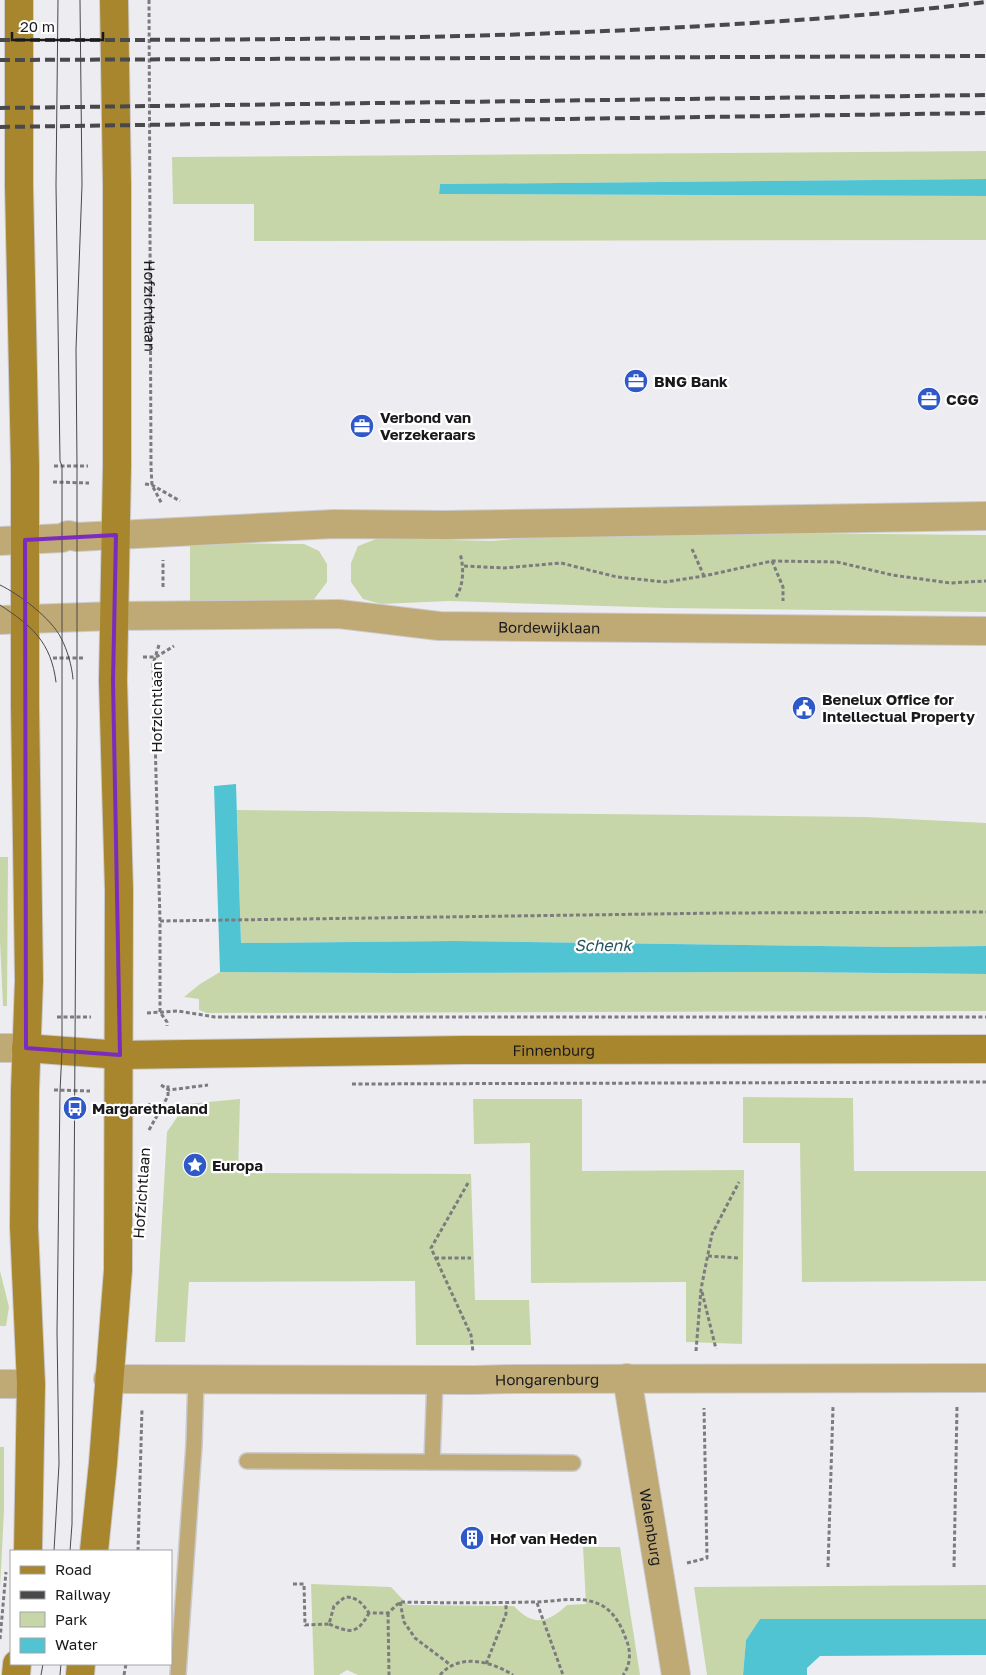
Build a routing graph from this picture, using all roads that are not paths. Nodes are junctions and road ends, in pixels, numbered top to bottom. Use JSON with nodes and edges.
{"nodes":[{"id":1,"x":19,"y":0,"type":"edge"},
{"id":2,"x":114,"y":0,"type":"edge"},
{"id":3,"x":986,"y":516,"type":"edge"},
{"id":4,"x":116,"y":535,"type":"junction"},
{"id":5,"x":13,"y":540,"type":"edge"},
{"id":6,"x":114,"y":616,"type":"junction"},
{"id":7,"x":13,"y":619,"type":"edge"},
{"id":8,"x":986,"y":631,"type":"edge"},
{"id":9,"x":13,"y":1048,"type":"edge"},
{"id":10,"x":986,"y":1049,"type":"edge"},
{"id":11,"x":120,"y":1055,"type":"junction"},
{"id":12,"x":108,"y":1378,"type":"junction"},
{"id":13,"x":196,"y":1378,"type":"junction"},
{"id":14,"x":627,"y":1378,"type":"junction"},
{"id":15,"x":986,"y":1378,"type":"edge"},
{"id":16,"x":435,"y":1380,"type":"junction"},
{"id":17,"x":0,"y":1384,"type":"edge"},
{"id":18,"x":31,"y":1384,"type":"junction"},
{"id":19,"x":247,"y":1461,"type":"dead end"},
{"id":20,"x":432,"y":1462,"type":"junction"},
{"id":21,"x":574,"y":1464,"type":"dead end"},
{"id":22,"x":28,"y":1550,"type":"edge"},
{"id":23,"x":94,"y":1550,"type":"edge"},
{"id":24,"x":178,"y":1675,"type":"edge"},
{"id":25,"x":676,"y":1675,"type":"edge"}],
"edges":[{"from":1,"to":5,"type":"main road"},
{"from":2,"to":4,"type":"main road","name":"Hofzichtlaan"},
{"from":3,"to":4,"type":"street"},
{"from":4,"to":5,"type":"street"},
{"from":4,"to":6,"type":"main road","name":"Hofzichtlaan"},
{"from":5,"to":7,"type":"main road"},
{"from":6,"to":7,"type":"street"},
{"from":6,"to":8,"type":"street","name":"Bordewijklaan"},
{"from":6,"to":11,"type":"main road","name":"Hofzichtlaan"},
{"from":7,"to":9,"type":"main road"},
{"from":9,"to":11,"type":"main road"},
{"from":9,"to":18,"type":"main road"},
{"from":10,"to":11,"type":"main road","name":"Finnenburg"},
{"from":11,"to":12,"type":"main road","name":"Hofzichtlaan"},
{"from":12,"to":13,"type":"street","name":"Hongarenburg"},
{"from":12,"to":23,"type":"main road","name":"Hofzichtlaan"},
{"from":13,"to":16,"type":"street","name":"Hongarenburg"},
{"from":13,"to":24,"type":"lane"},
{"from":14,"to":15,"type":"street","name":"Hongarenburg"},
{"from":14,"to":16,"type":"street","name":"Hongarenburg"},
{"from":14,"to":25,"type":"street","name":"Walenburg"},
{"from":16,"to":20,"type":"lane"},
{"from":17,"to":18,"type":"street"},
{"from":18,"to":22,"type":"main road"},
{"from":19,"to":20,"type":"lane"},
{"from":20,"to":21,"type":"lane"}]}
